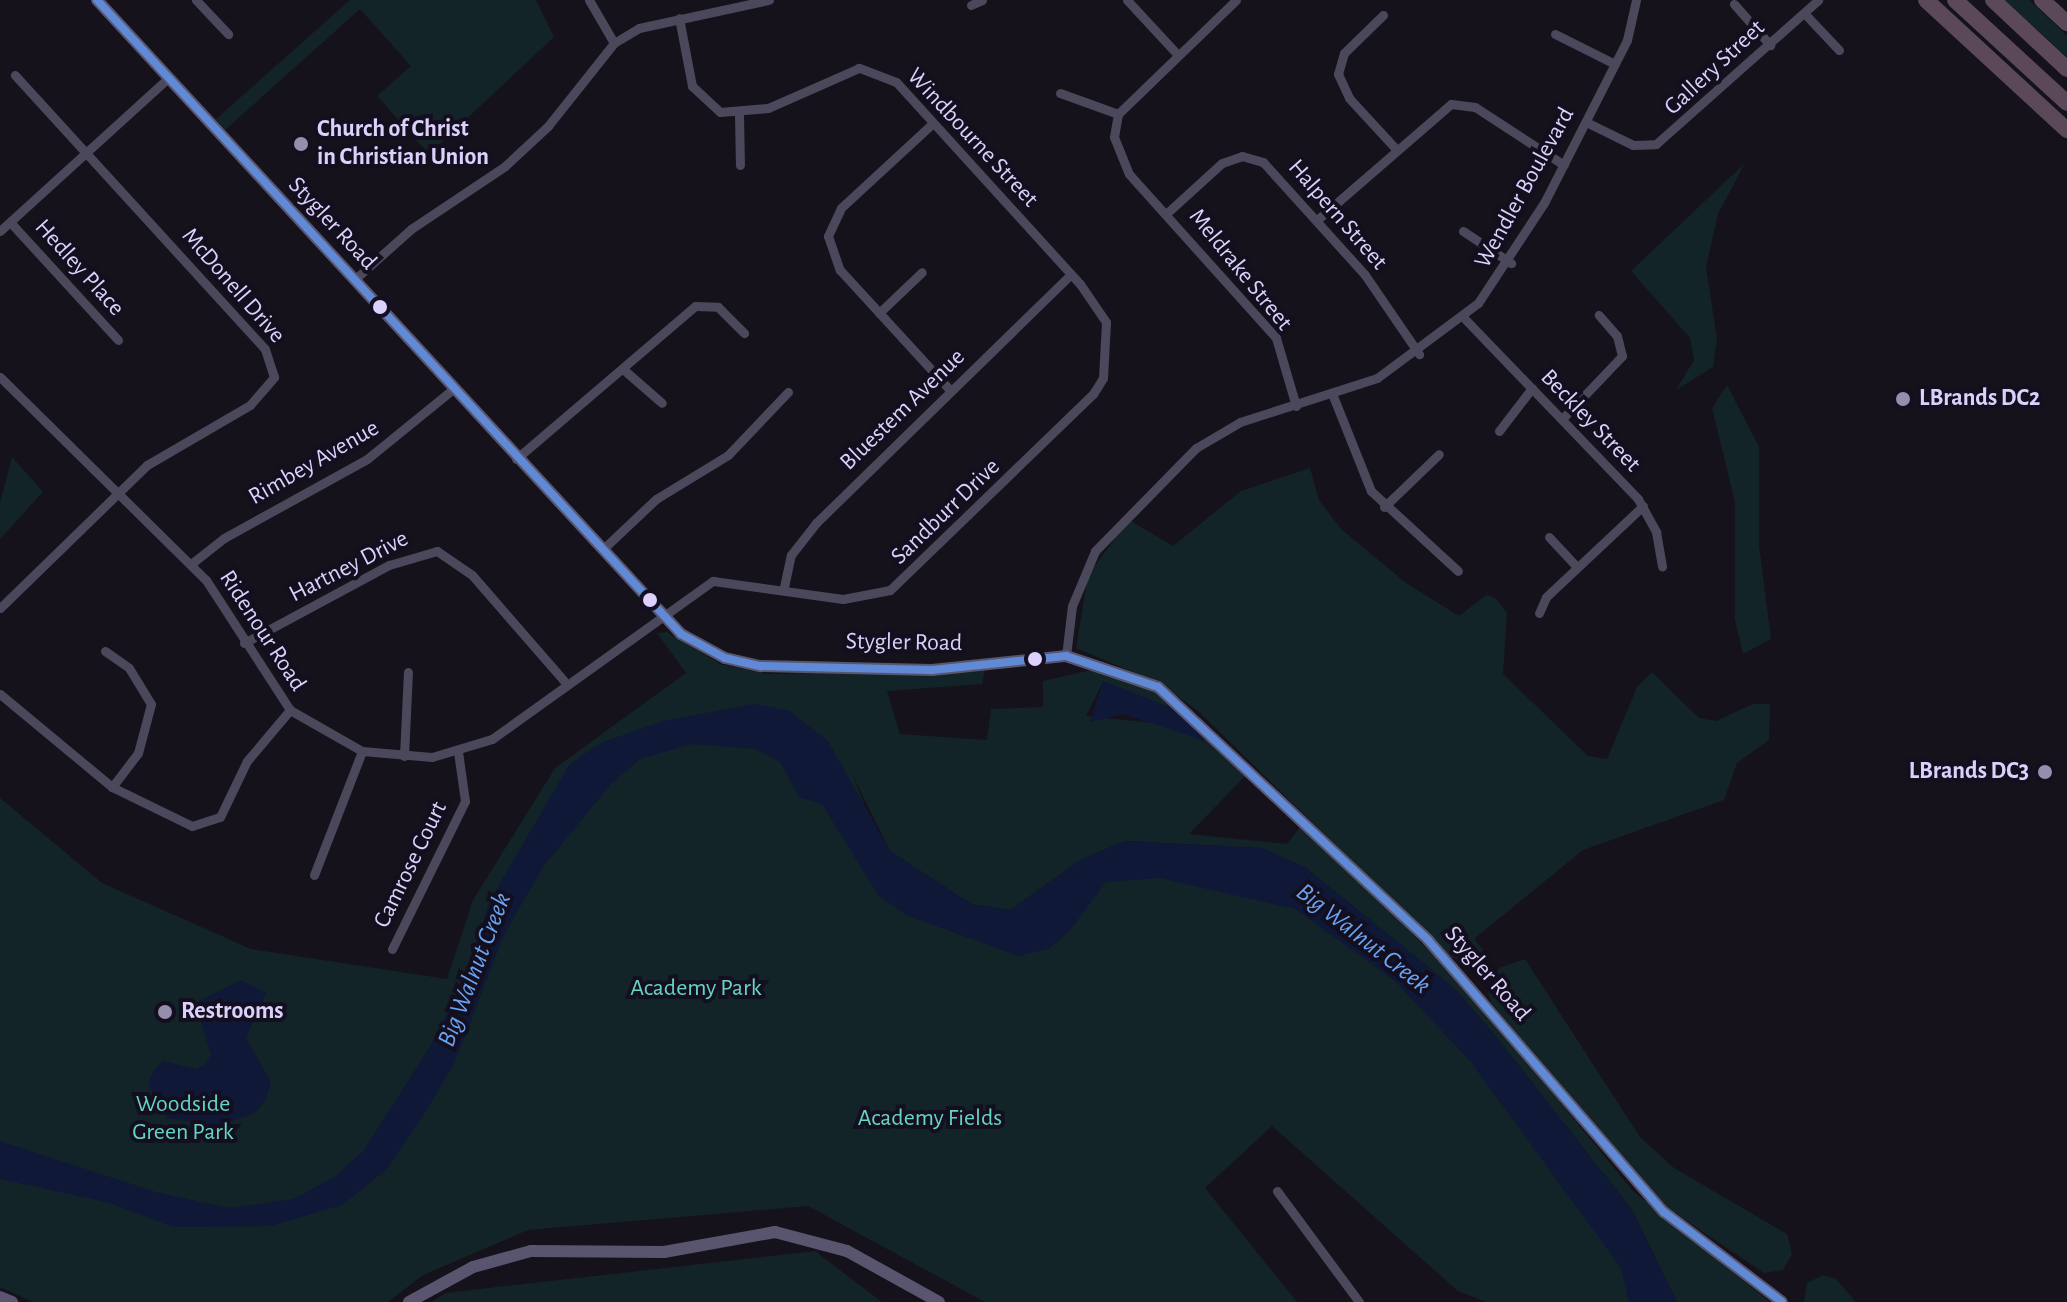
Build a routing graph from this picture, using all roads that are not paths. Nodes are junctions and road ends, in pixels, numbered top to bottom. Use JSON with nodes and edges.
{"nodes":[{"id":1,"x":97,"y":0,"type":"edge"},
{"id":2,"x":196,"y":0,"type":"edge"},
{"id":3,"x":589,"y":0,"type":"edge"},
{"id":4,"x":769,"y":0,"type":"edge"},
{"id":5,"x":982,"y":0,"type":"edge"},
{"id":6,"x":1127,"y":0,"type":"edge"},
{"id":7,"x":1236,"y":0,"type":"edge"},
{"id":8,"x":1636,"y":0,"type":"edge"},
{"id":9,"x":1818,"y":0,"type":"edge"},
{"id":10,"x":1926,"y":0,"type":"edge"},
{"id":11,"x":1955,"y":0,"type":"edge"},
{"id":12,"x":1993,"y":0,"type":"edge"},
{"id":13,"x":2042,"y":0,"type":"edge"},
{"id":14,"x":1734,"y":4,"type":"dead end"},
{"id":15,"x":971,"y":5,"type":"dead end"},
{"id":16,"x":1804,"y":13,"type":"junction"},
{"id":17,"x":1383,"y":15,"type":"dead end"},
{"id":18,"x":679,"y":18,"type":"junction"},
{"id":19,"x":2067,"y":23,"type":"edge"},
{"id":20,"x":228,"y":34,"type":"dead end"},
{"id":21,"x":1555,"y":34,"type":"dead end"},
{"id":22,"x":614,"y":43,"type":"junction"},
{"id":23,"x":1770,"y":45,"type":"junction"},
{"id":24,"x":1839,"y":50,"type":"dead end"},
{"id":25,"x":1177,"y":54,"type":"junction"},
{"id":26,"x":1615,"y":64,"type":"junction"},
{"id":27,"x":2067,"y":69,"type":"edge"},
{"id":28,"x":15,"y":75,"type":"dead end"},
{"id":29,"x":168,"y":78,"type":"junction"},
{"id":30,"x":1060,"y":93,"type":"dead end"},
{"id":31,"x":2067,"y":103,"type":"edge"},
{"id":32,"x":1118,"y":114,"type":"junction"},
{"id":33,"x":739,"y":115,"type":"junction"},
{"id":34,"x":1586,"y":122,"type":"junction"},
{"id":35,"x":933,"y":123,"type":"junction"},
{"id":36,"x":2067,"y":130,"type":"edge"},
{"id":37,"x":1395,"y":148,"type":"junction"},
{"id":38,"x":86,"y":153,"type":"junction"},
{"id":39,"x":740,"y":165,"type":"dead end"},
{"id":40,"x":1564,"y":165,"type":"junction"},
{"id":41,"x":1167,"y":213,"type":"junction"},
{"id":42,"x":1317,"y":220,"type":"junction"},
{"id":43,"x":10,"y":222,"type":"junction"},
{"id":44,"x":0,"y":231,"type":"edge"},
{"id":45,"x":1463,"y":231,"type":"dead end"},
{"id":46,"x":1511,"y":263,"type":"junction"},
{"id":47,"x":922,"y":272,"type":"dead end"},
{"id":48,"x":1071,"y":274,"type":"junction"},
{"id":49,"x":354,"y":280,"type":"junction"},
{"id":50,"x":879,"y":313,"type":"junction"},
{"id":51,"x":1599,"y":315,"type":"dead end"},
{"id":52,"x":1464,"y":318,"type":"junction"},
{"id":53,"x":744,"y":333,"type":"dead end"},
{"id":54,"x":118,"y":340,"type":"dead end"},
{"id":55,"x":1109,"y":342,"type":"joint"},
{"id":56,"x":1419,"y":354,"type":"junction"},
{"id":57,"x":624,"y":370,"type":"junction"},
{"id":58,"x":1,"y":380,"type":"edge"},
{"id":59,"x":1532,"y":388,"type":"junction"},
{"id":60,"x":452,"y":390,"type":"junction"},
{"id":61,"x":951,"y":391,"type":"junction"},
{"id":62,"x":788,"y":392,"type":"dead end"},
{"id":63,"x":1333,"y":396,"type":"junction"},
{"id":64,"x":662,"y":403,"type":"dead end"},
{"id":65,"x":1296,"y":406,"type":"junction"},
{"id":66,"x":1562,"y":419,"type":"junction"},
{"id":67,"x":1499,"y":431,"type":"dead end"},
{"id":68,"x":1439,"y":454,"type":"dead end"},
{"id":69,"x":516,"y":459,"type":"junction"},
{"id":70,"x":119,"y":490,"type":"junction"},
{"id":71,"x":1643,"y":506,"type":"junction"},
{"id":72,"x":1384,"y":507,"type":"junction"},
{"id":73,"x":1549,"y":537,"type":"dead end"},
{"id":74,"x":602,"y":550,"type":"junction"},
{"id":75,"x":191,"y":564,"type":"junction"},
{"id":76,"x":1662,"y":566,"type":"dead end"},
{"id":77,"x":1577,"y":567,"type":"junction"},
{"id":78,"x":1458,"y":571,"type":"dead end"},
{"id":79,"x":784,"y":587,"type":"junction"},
{"id":80,"x":0,"y":608,"type":"edge"},
{"id":81,"x":1539,"y":613,"type":"dead end"},
{"id":82,"x":660,"y":616,"type":"junction"},
{"id":83,"x":244,"y":643,"type":"junction"},
{"id":84,"x":105,"y":651,"type":"dead end"},
{"id":85,"x":1066,"y":656,"type":"junction"},
{"id":86,"x":408,"y":672,"type":"dead end"},
{"id":87,"x":564,"y":681,"type":"junction"},
{"id":88,"x":0,"y":694,"type":"edge"},
{"id":89,"x":290,"y":710,"type":"junction"},
{"id":90,"x":362,"y":751,"type":"junction"},
{"id":91,"x":458,"y":752,"type":"junction"},
{"id":92,"x":404,"y":756,"type":"junction"},
{"id":93,"x":112,"y":787,"type":"junction"},
{"id":94,"x":314,"y":875,"type":"dead end"},
{"id":95,"x":392,"y":949,"type":"dead end"},
{"id":96,"x":1277,"y":1191,"type":"dead end"},
{"id":97,"x":0,"y":1297,"type":"edge"},
{"id":98,"x":12,"y":1302,"type":"edge"},
{"id":99,"x":409,"y":1302,"type":"edge"},
{"id":100,"x":939,"y":1302,"type":"edge"},
{"id":101,"x":1359,"y":1302,"type":"edge"},
{"id":102,"x":1782,"y":1302,"type":"edge"}],
"edges":[{"from":1,"to":29,"type":"main road","name":"Stygler Road"},
{"from":2,"to":20,"type":"street"},
{"from":3,"to":22,"type":"street"},
{"from":4,"to":18,"type":"street"},
{"from":5,"to":15,"type":"street"},
{"from":6,"to":25,"type":"street"},
{"from":7,"to":25,"type":"street"},
{"from":8,"to":26,"type":"street","name":"Wendler Boulevard"},
{"from":9,"to":16,"type":"street","name":"Gallery Street"},
{"from":10,"to":36,"type":"highway"},
{"from":11,"to":31,"type":"highway"},
{"from":12,"to":27,"type":"highway"},
{"from":13,"to":19,"type":"highway"},
{"from":14,"to":23,"type":"street"},
{"from":16,"to":23,"type":"street","name":"Gallery Street"},
{"from":16,"to":24,"type":"street"},
{"from":17,"to":37,"type":"street"},
{"from":18,"to":22,"type":"street"},
{"from":18,"to":33,"type":"street"},
{"from":21,"to":26,"type":"street"},
{"from":22,"to":49,"type":"street"},
{"from":23,"to":34,"type":"street","name":"Gallery Street"},
{"from":25,"to":32,"type":"street"},
{"from":26,"to":34,"type":"street","name":"Wendler Boulevard"},
{"from":28,"to":38,"type":"street"},
{"from":29,"to":38,"type":"street"},
{"from":29,"to":49,"type":"main road","name":"Stygler Road"},
{"from":30,"to":32,"type":"street"},
{"from":32,"to":41,"type":"street","name":"Meldrake Street"},
{"from":33,"to":35,"type":"street","name":"Windbourne Street"},
{"from":33,"to":39,"type":"street"},
{"from":34,"to":40,"type":"street","name":"Wendler Boulevard"},
{"from":35,"to":48,"type":"street","name":"Windbourne Street"},
{"from":35,"to":50,"type":"street"},
{"from":37,"to":40,"type":"street"},
{"from":37,"to":42,"type":"street"},
{"from":38,"to":43,"type":"street"},
{"from":38,"to":70,"type":"street","name":"McDonell Drive"},
{"from":40,"to":46,"type":"street","name":"Wendler Boulevard"},
{"from":41,"to":42,"type":"street","name":"Halpern Street"},
{"from":41,"to":65,"type":"street","name":"Meldrake Street"},
{"from":42,"to":56,"type":"street","name":"Halpern Street"},
{"from":43,"to":44,"type":"street"},
{"from":43,"to":54,"type":"street","name":"Hedley Place"},
{"from":45,"to":46,"type":"street"},
{"from":46,"to":52,"type":"street","name":"Wendler Boulevard"},
{"from":47,"to":50,"type":"street"},
{"from":48,"to":55,"type":"street","name":"Windbourne Street"},
{"from":48,"to":61,"type":"street","name":"Bluestem Avenue"},
{"from":49,"to":60,"type":"main road","name":"Stygler Road"},
{"from":50,"to":61,"type":"street"},
{"from":51,"to":66,"type":"street"},
{"from":52,"to":56,"type":"street","name":"Wendler Boulevard"},
{"from":52,"to":59,"type":"street","name":"Beckley Street"},
{"from":53,"to":57,"type":"street"},
{"from":55,"to":79,"type":"street","name":"Sandburr Drive"},
{"from":56,"to":63,"type":"street","name":"Wendler Boulevard"},
{"from":57,"to":64,"type":"street"},
{"from":57,"to":69,"type":"street"},
{"from":58,"to":70,"type":"street","name":"Ridenour Road"},
{"from":59,"to":66,"type":"street","name":"Beckley Street"},
{"from":59,"to":67,"type":"street"},
{"from":60,"to":69,"type":"main road","name":"Stygler Road"},
{"from":60,"to":75,"type":"street","name":"Rimbey Avenue"},
{"from":61,"to":79,"type":"street","name":"Bluestem Avenue"},
{"from":62,"to":74,"type":"street"},
{"from":63,"to":65,"type":"street","name":"Wendler Boulevard"},
{"from":63,"to":72,"type":"street"},
{"from":65,"to":85,"type":"street","name":"Wendler Boulevard"},
{"from":66,"to":71,"type":"street","name":"Beckley Street"},
{"from":68,"to":72,"type":"street"},
{"from":69,"to":74,"type":"main road","name":"Stygler Road"},
{"from":70,"to":75,"type":"street","name":"Ridenour Road"},
{"from":70,"to":80,"type":"street"},
{"from":71,"to":76,"type":"street","name":"Beckley Street"},
{"from":71,"to":77,"type":"street"},
{"from":72,"to":78,"type":"street"},
{"from":73,"to":77,"type":"street"},
{"from":74,"to":82,"type":"main road","name":"Stygler Road"},
{"from":75,"to":83,"type":"street","name":"Ridenour Road"},
{"from":77,"to":81,"type":"street"},
{"from":79,"to":82,"type":"street","name":"Sandburr Drive"},
{"from":82,"to":85,"type":"main road","name":"Stygler Road"},
{"from":82,"to":87,"type":"street","name":"Ridenour Road"},
{"from":83,"to":87,"type":"street","name":"Hartney Drive"},
{"from":83,"to":89,"type":"street","name":"Ridenour Road"},
{"from":84,"to":93,"type":"street"},
{"from":85,"to":102,"type":"main road","name":"Stygler Road"},
{"from":86,"to":92,"type":"street"},
{"from":87,"to":91,"type":"street","name":"Ridenour Road"},
{"from":88,"to":93,"type":"street"},
{"from":89,"to":90,"type":"street","name":"Ridenour Road"},
{"from":89,"to":93,"type":"street"},
{"from":90,"to":92,"type":"street","name":"Ridenour Road"},
{"from":90,"to":94,"type":"street"},
{"from":91,"to":92,"type":"street","name":"Ridenour Road"},
{"from":91,"to":95,"type":"street","name":"Camrose Court"},
{"from":96,"to":101,"type":"street"},
{"from":97,"to":98,"type":"main road"},
{"from":99,"to":100,"type":"main road"}]}
